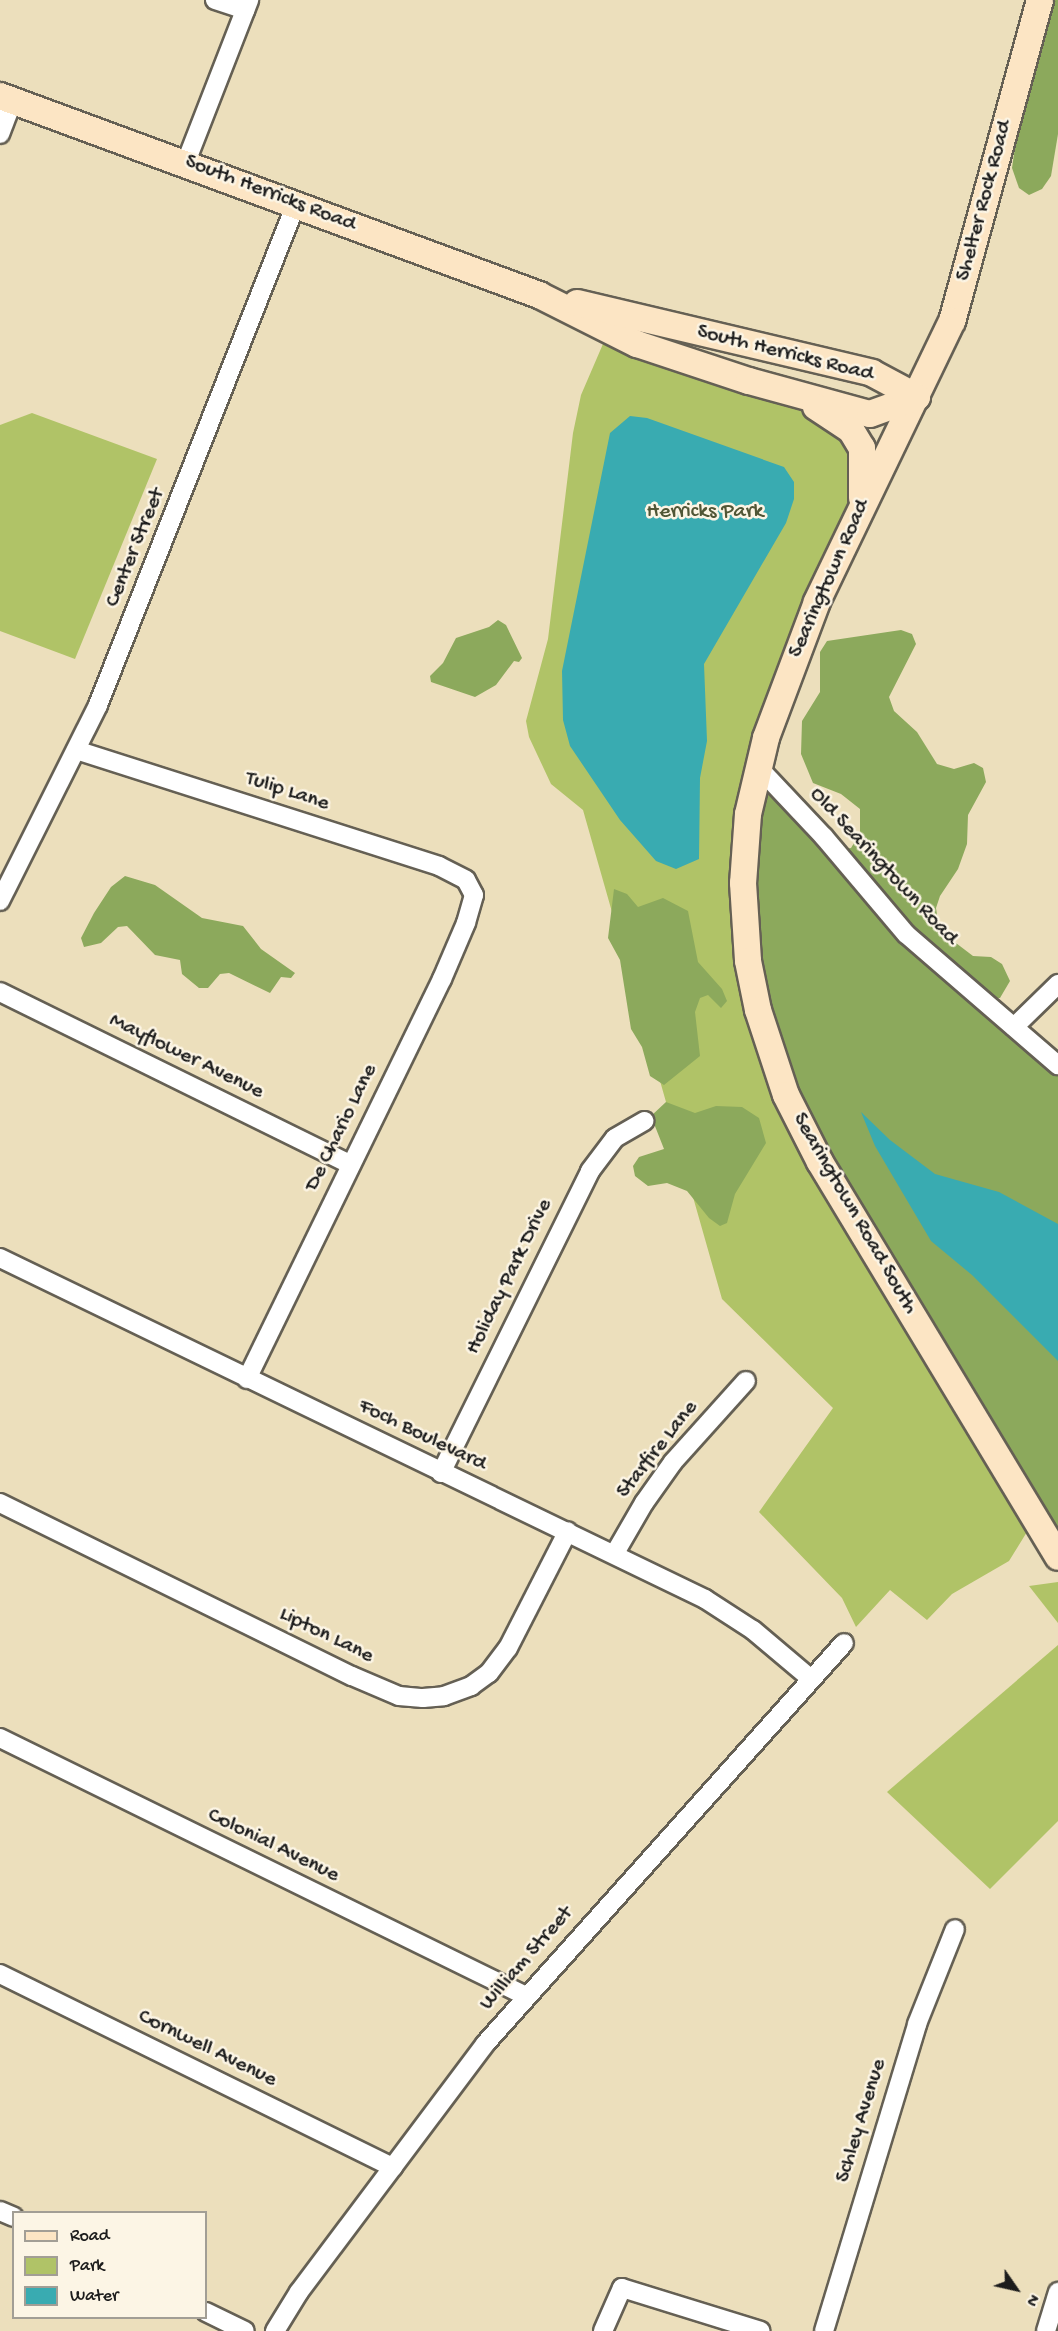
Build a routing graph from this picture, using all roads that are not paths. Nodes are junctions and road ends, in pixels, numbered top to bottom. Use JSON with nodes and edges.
{"nodes":[{"id":1,"x":215,"y":0,"type":"edge"},
{"id":2,"x":1040,"y":0,"type":"edge"},
{"id":3,"x":247,"y":5,"type":"edge"},
{"id":4,"x":7,"y":98,"type":"edge"},
{"id":5,"x":0,"y":134,"type":"edge"},
{"id":6,"x":186,"y":162,"type":"junction"},
{"id":7,"x":296,"y":204,"type":"junction"},
{"id":8,"x":539,"y":295,"type":"junction"},
{"id":9,"x":917,"y":397,"type":"junction"},
{"id":10,"x":803,"y":399,"type":"junction"},
{"id":11,"x":862,"y":506,"type":"junction"},
{"id":12,"x":76,"y":750,"type":"junction"},
{"id":13,"x":758,"y":767,"type":"junction"},
{"id":14,"x":474,"y":895,"type":"joint"},
{"id":15,"x":0,"y":901,"type":"edge"},
{"id":16,"x":1058,"y":984,"type":"edge"},
{"id":17,"x":0,"y":992,"type":"edge"},
{"id":18,"x":1014,"y":1027,"type":"junction"},
{"id":19,"x":1058,"y":1065,"type":"edge"},
{"id":20,"x":644,"y":1121,"type":"dead end"},
{"id":21,"x":351,"y":1165,"type":"junction"},
{"id":22,"x":0,"y":1258,"type":"edge"},
{"id":23,"x":247,"y":1379,"type":"junction"},
{"id":24,"x":746,"y":1381,"type":"dead end"},
{"id":25,"x":441,"y":1473,"type":"junction"},
{"id":26,"x":0,"y":1503,"type":"edge"},
{"id":27,"x":568,"y":1531,"type":"junction"},
{"id":28,"x":615,"y":1553,"type":"junction"},
{"id":29,"x":1058,"y":1557,"type":"edge"},
{"id":30,"x":844,"y":1643,"type":"dead end"},
{"id":31,"x":810,"y":1678,"type":"junction"},
{"id":32,"x":0,"y":1738,"type":"edge"},
{"id":33,"x":955,"y":1929,"type":"dead end"},
{"id":34,"x":0,"y":1974,"type":"edge"},
{"id":35,"x":526,"y":1996,"type":"junction"},
{"id":36,"x":393,"y":2167,"type":"junction"},
{"id":37,"x":1058,"y":2292,"type":"edge"},
{"id":38,"x":207,"y":2312,"type":"edge"},
{"id":39,"x":245,"y":2331,"type":"edge"},
{"id":40,"x":275,"y":2331,"type":"edge"},
{"id":41,"x":603,"y":2331,"type":"edge"},
{"id":42,"x":761,"y":2331,"type":"edge"},
{"id":43,"x":824,"y":2331,"type":"edge"},
{"id":44,"x":1046,"y":2331,"type":"edge"}],
"edges":[{"from":1,"to":3,"type":"street"},
{"from":2,"to":9,"type":"main road","name":"Shelter Rock Road"},
{"from":3,"to":6,"type":"street"},
{"from":4,"to":5,"type":"street"},
{"from":4,"to":6,"type":"main road","name":"South Herricks Road"},
{"from":6,"to":7,"type":"main road","name":"South Herricks Road"},
{"from":7,"to":8,"type":"main road","name":"South Herricks Road"},
{"from":7,"to":12,"type":"street","name":"Center Street"},
{"from":8,"to":9,"type":"main road","name":"South Herricks Road"},
{"from":8,"to":10,"type":"main road","name":"South Herricks Road"},
{"from":9,"to":10,"type":"main road","name":"South Herricks Road"},
{"from":9,"to":11,"type":"main road","name":"Searingtown Road"},
{"from":10,"to":11,"type":"main road"},
{"from":11,"to":13,"type":"main road","name":"Searingtown Road"},
{"from":12,"to":14,"type":"street","name":"Tulip Lane"},
{"from":12,"to":15,"type":"street","name":"Center Street"},
{"from":13,"to":18,"type":"street","name":"Old Searingtown Road"},
{"from":13,"to":29,"type":"main road","name":"Searingtown Road South"},
{"from":14,"to":21,"type":"street","name":"De Chario Lane"},
{"from":16,"to":18,"type":"street"},
{"from":17,"to":21,"type":"street","name":"Mayflower Avenue"},
{"from":18,"to":19,"type":"street","name":"Old Searingtown Road"},
{"from":20,"to":25,"type":"street","name":"Holiday Park Drive"},
{"from":21,"to":23,"type":"street","name":"De Chario Lane"},
{"from":22,"to":23,"type":"street","name":"Foch Boulevard"},
{"from":23,"to":25,"type":"street","name":"Foch Boulevard"},
{"from":24,"to":28,"type":"street","name":"Starfire Lane"},
{"from":25,"to":27,"type":"street","name":"Foch Boulevard"},
{"from":26,"to":27,"type":"street","name":"Lipton Lane"},
{"from":27,"to":28,"type":"street","name":"Foch Boulevard"},
{"from":28,"to":31,"type":"street","name":"Foch Boulevard"},
{"from":30,"to":31,"type":"street","name":"William Street"},
{"from":31,"to":35,"type":"street","name":"William Street"},
{"from":32,"to":35,"type":"street","name":"Colonial Avenue"},
{"from":33,"to":43,"type":"street","name":"Schley Avenue"},
{"from":34,"to":36,"type":"street","name":"Cornwell Avenue"},
{"from":35,"to":36,"type":"street","name":"William Street"},
{"from":36,"to":40,"type":"street","name":"William Street"},
{"from":37,"to":44,"type":"street"},
{"from":38,"to":39,"type":"street"},
{"from":41,"to":42,"type":"street"}]}
